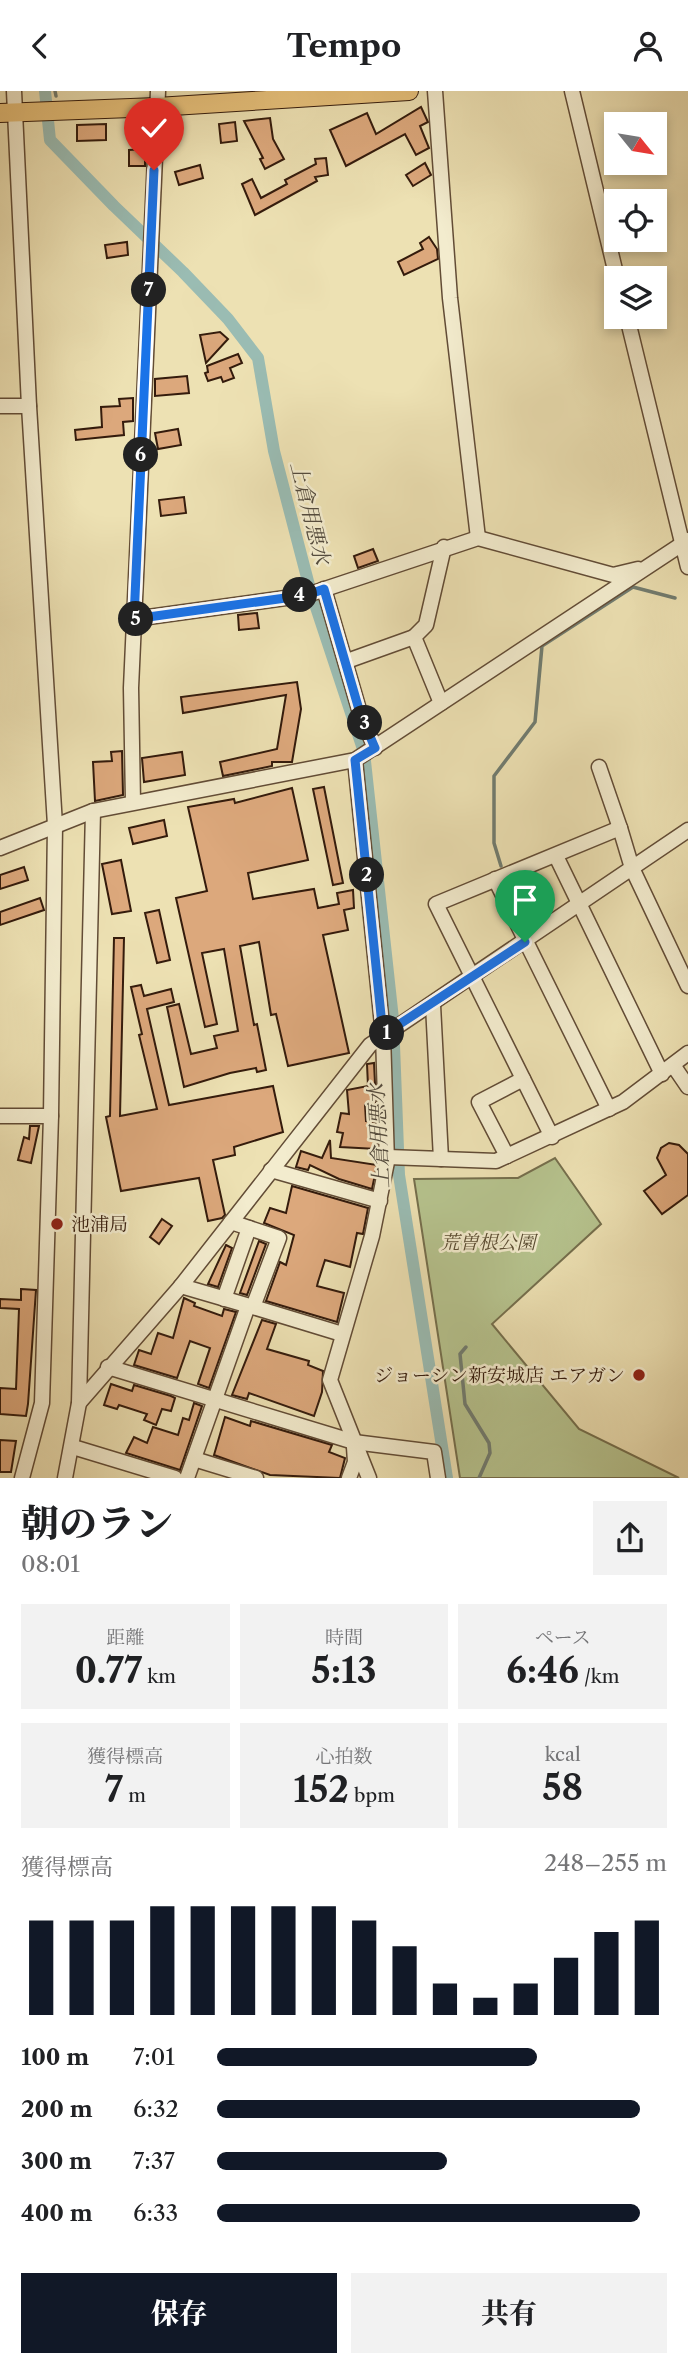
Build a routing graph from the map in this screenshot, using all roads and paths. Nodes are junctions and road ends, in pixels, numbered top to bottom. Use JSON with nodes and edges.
{"nodes":[{"id":1,"x":14,"y":91,"type":"edge"},
{"id":2,"x":409,"y":91,"type":"edge"},
{"id":3,"x":435,"y":91,"type":"edge"},
{"id":4,"x":572,"y":91,"type":"edge"},
{"id":5,"x":157,"y":99,"type":"edge"},
{"id":6,"x":8,"y":113,"type":"edge"},
{"id":7,"x":614,"y":266,"type":"edge"},
{"id":8,"x":629,"y":329,"type":"edge"},
{"id":9,"x":0,"y":406,"type":"edge"},
{"id":10,"x":29,"y":406,"type":"junction"},
{"id":11,"x":478,"y":538,"type":"junction"},
{"id":12,"x":685,"y":542,"type":"edge"},
{"id":13,"x":444,"y":547,"type":"junction"},
{"id":14,"x":688,"y":567,"type":"edge"},
{"id":15,"x":633,"y":575,"type":"junction"},
{"id":16,"x":317,"y":592,"type":"junction"},
{"id":17,"x":134,"y":619,"type":"junction"},
{"id":18,"x":414,"y":637,"type":"junction"},
{"id":19,"x":347,"y":661,"type":"junction"},
{"id":20,"x":441,"y":703,"type":"junction"},
{"id":21,"x":372,"y":750,"type":"junction"},
{"id":22,"x":355,"y":760,"type":"junction"},
{"id":23,"x":599,"y":767,"type":"dead end"},
{"id":24,"x":133,"y":802,"type":"junction"},
{"id":25,"x":93,"y":811,"type":"junction"},
{"id":26,"x":55,"y":825,"type":"junction"},
{"id":27,"x":620,"y":828,"type":"junction"},
{"id":28,"x":688,"y":830,"type":"edge"},
{"id":29,"x":0,"y":848,"type":"edge"},
{"id":30,"x":556,"y":856,"type":"junction"},
{"id":31,"x":632,"y":868,"type":"junction"},
{"id":32,"x":495,"y":879,"type":"junction"},
{"id":33,"x":580,"y":906,"type":"junction"},
{"id":34,"x":525,"y":942,"type":"junction"},
{"id":35,"x":473,"y":979,"type":"junction"},
{"id":36,"x":688,"y":986,"type":"edge"},
{"id":37,"x":433,"y":1005,"type":"junction"},
{"id":38,"x":383,"y":1035,"type":"junction"},
{"id":39,"x":688,"y":1053,"type":"edge"},
{"id":40,"x":668,"y":1070,"type":"junction"},
{"id":41,"x":523,"y":1079,"type":"junction"},
{"id":42,"x":688,"y":1087,"type":"edge"},
{"id":43,"x":609,"y":1109,"type":"junction"},
{"id":44,"x":0,"y":1116,"type":"edge"},
{"id":45,"x":51,"y":1116,"type":"junction"},
{"id":46,"x":552,"y":1136,"type":"junction"},
{"id":47,"x":507,"y":1156,"type":"junction"},
{"id":48,"x":388,"y":1157,"type":"junction"},
{"id":49,"x":441,"y":1159,"type":"junction"},
{"id":50,"x":271,"y":1170,"type":"junction"},
{"id":51,"x":380,"y":1201,"type":"junction"},
{"id":52,"x":231,"y":1222,"type":"junction"},
{"id":53,"x":249,"y":1228,"type":"junction"},
{"id":54,"x":181,"y":1286,"type":"junction"},
{"id":55,"x":224,"y":1299,"type":"junction"},
{"id":56,"x":251,"y":1307,"type":"junction"},
{"id":57,"x":342,"y":1334,"type":"junction"},
{"id":58,"x":108,"y":1367,"type":"junction"},
{"id":59,"x":216,"y":1400,"type":"junction"},
{"id":60,"x":79,"y":1403,"type":"junction"},
{"id":61,"x":354,"y":1442,"type":"junction"},
{"id":62,"x":73,"y":1447,"type":"junction"},
{"id":63,"x":194,"y":1459,"type":"junction"},
{"id":64,"x":22,"y":1478,"type":"edge"},
{"id":65,"x":65,"y":1478,"type":"edge"},
{"id":66,"x":175,"y":1478,"type":"edge"},
{"id":67,"x":187,"y":1478,"type":"edge"},
{"id":68,"x":256,"y":1478,"type":"edge"},
{"id":69,"x":349,"y":1478,"type":"edge"},
{"id":70,"x":369,"y":1478,"type":"edge"},
{"id":71,"x":438,"y":1478,"type":"edge"}],
"edges":[{"from":1,"to":6,"type":"street"},
{"from":2,"to":5,"type":"main road"},
{"from":3,"to":11,"type":"street"},
{"from":4,"to":7,"type":"street"},
{"from":5,"to":6,"type":"main road"},
{"from":5,"to":17,"type":"street"},
{"from":6,"to":10,"type":"street"},
{"from":8,"to":12,"type":"street"},
{"from":9,"to":10,"type":"street"},
{"from":10,"to":26,"type":"street"},
{"from":11,"to":13,"type":"street"},
{"from":11,"to":15,"type":"street"},
{"from":12,"to":14,"type":"street"},
{"from":12,"to":15,"type":"street"},
{"from":13,"to":16,"type":"street"},
{"from":13,"to":18,"type":"street"},
{"from":15,"to":20,"type":"street"},
{"from":16,"to":17,"type":"street"},
{"from":16,"to":19,"type":"street"},
{"from":17,"to":24,"type":"street"},
{"from":18,"to":19,"type":"street"},
{"from":18,"to":20,"type":"street"},
{"from":19,"to":21,"type":"street"},
{"from":20,"to":21,"type":"street"},
{"from":21,"to":22,"type":"street"},
{"from":22,"to":24,"type":"street"},
{"from":22,"to":38,"type":"street"},
{"from":23,"to":27,"type":"street"},
{"from":24,"to":25,"type":"street"},
{"from":25,"to":26,"type":"street"},
{"from":25,"to":60,"type":"street"},
{"from":26,"to":29,"type":"street"},
{"from":26,"to":45,"type":"street"},
{"from":27,"to":30,"type":"street"},
{"from":27,"to":31,"type":"street"},
{"from":28,"to":31,"type":"street"},
{"from":30,"to":32,"type":"street"},
{"from":30,"to":33,"type":"street"},
{"from":31,"to":33,"type":"street"},
{"from":31,"to":36,"type":"street"},
{"from":32,"to":34,"type":"street"},
{"from":32,"to":35,"type":"street"},
{"from":33,"to":34,"type":"street"},
{"from":33,"to":40,"type":"street"},
{"from":34,"to":35,"type":"street"},
{"from":34,"to":43,"type":"street"},
{"from":35,"to":37,"type":"street"},
{"from":35,"to":41,"type":"street"},
{"from":37,"to":38,"type":"street"},
{"from":37,"to":49,"type":"street"},
{"from":38,"to":48,"type":"street"},
{"from":38,"to":50,"type":"street"},
{"from":39,"to":40,"type":"street"},
{"from":40,"to":42,"type":"street"},
{"from":40,"to":43,"type":"street"},
{"from":41,"to":46,"type":"street"},
{"from":41,"to":47,"type":"street"},
{"from":43,"to":46,"type":"street"},
{"from":44,"to":45,"type":"street"},
{"from":45,"to":64,"type":"street"},
{"from":46,"to":47,"type":"street"},
{"from":47,"to":49,"type":"street"},
{"from":48,"to":49,"type":"street"},
{"from":48,"to":51,"type":"street"},
{"from":50,"to":51,"type":"street"},
{"from":50,"to":52,"type":"street"},
{"from":51,"to":57,"type":"street"},
{"from":52,"to":53,"type":"street"},
{"from":52,"to":54,"type":"street"},
{"from":53,"to":55,"type":"street"},
{"from":53,"to":56,"type":"street"},
{"from":54,"to":55,"type":"street"},
{"from":54,"to":58,"type":"street"},
{"from":55,"to":56,"type":"street"},
{"from":56,"to":57,"type":"street"},
{"from":56,"to":59,"type":"street"},
{"from":57,"to":61,"type":"street"},
{"from":58,"to":59,"type":"street"},
{"from":58,"to":60,"type":"street"},
{"from":59,"to":61,"type":"street"},
{"from":59,"to":63,"type":"street"},
{"from":60,"to":62,"type":"street"},
{"from":61,"to":69,"type":"street"},
{"from":61,"to":70,"type":"street"},
{"from":61,"to":71,"type":"street"},
{"from":62,"to":65,"type":"street"},
{"from":62,"to":66,"type":"street"},
{"from":63,"to":67,"type":"street"},
{"from":63,"to":68,"type":"street"}]}
